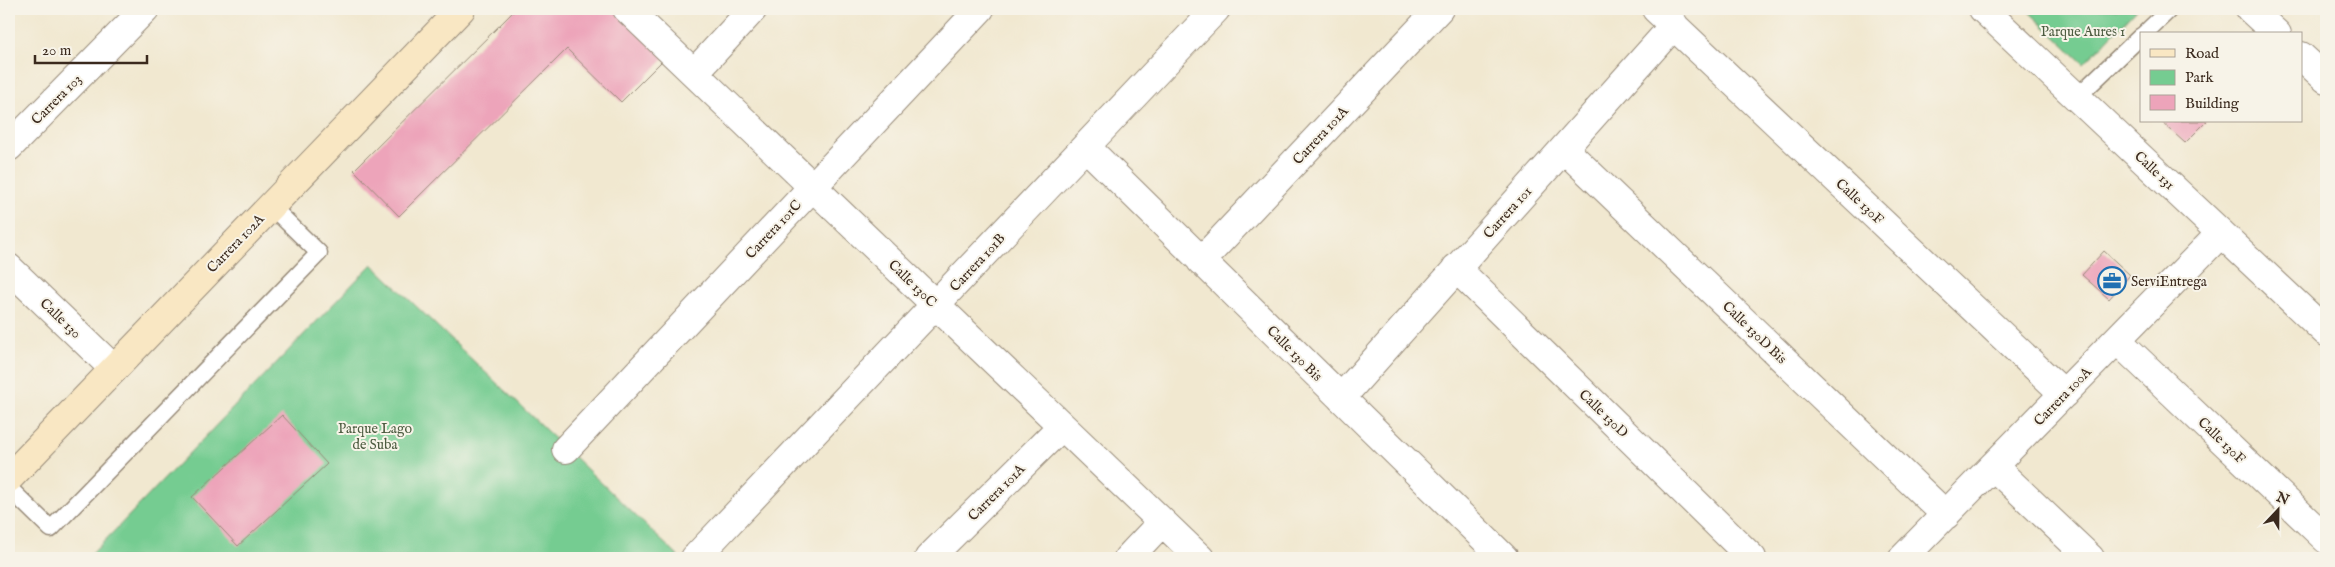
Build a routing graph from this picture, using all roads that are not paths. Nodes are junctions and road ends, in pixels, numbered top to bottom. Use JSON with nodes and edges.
{"nodes":[{"id":1,"x":145,"y":9,"type":"edge"},
{"id":2,"x":461,"y":9,"type":"edge"},
{"id":3,"x":627,"y":9,"type":"edge"},
{"id":4,"x":753,"y":9,"type":"edge"},
{"id":5,"x":980,"y":9,"type":"edge"},
{"id":6,"x":1216,"y":9,"type":"edge"},
{"id":7,"x":1439,"y":9,"type":"edge"},
{"id":8,"x":1983,"y":9,"type":"edge"},
{"id":9,"x":2170,"y":9,"type":"edge"},
{"id":10,"x":2250,"y":9,"type":"edge"},
{"id":11,"x":1665,"y":17,"type":"edge"},
{"id":12,"x":2146,"y":32,"type":"edge"},
{"id":13,"x":2275,"y":32,"type":"edge"},
{"id":14,"x":2140,"y":37,"type":"edge"},
{"id":15,"x":2302,"y":57,"type":"edge"},
{"id":16,"x":694,"y":73,"type":"junction"},
{"id":17,"x":2326,"y":79,"type":"edge"},
{"id":18,"x":2077,"y":97,"type":"junction"},
{"id":19,"x":9,"y":145,"type":"edge"},
{"id":20,"x":1086,"y":147,"type":"junction"},
{"id":21,"x":1564,"y":149,"type":"junction"},
{"id":22,"x":813,"y":187,"type":"junction"},
{"id":23,"x":271,"y":206,"type":"junction"},
{"id":24,"x":2221,"y":233,"type":"junction"},
{"id":25,"x":1202,"y":261,"type":"junction"},
{"id":26,"x":9,"y":268,"type":"edge"},
{"id":27,"x":1456,"y":268,"type":"junction"},
{"id":28,"x":936,"y":305,"type":"junction"},
{"id":29,"x":2326,"y":332,"type":"edge"},
{"id":30,"x":2117,"y":340,"type":"junction"},
{"id":31,"x":114,"y":369,"type":"junction"},
{"id":32,"x":2064,"y":394,"type":"junction"},
{"id":33,"x":1341,"y":398,"type":"junction"},
{"id":34,"x":1062,"y":426,"type":"junction"},
{"id":35,"x":566,"y":449,"type":"dead end"},
{"id":36,"x":1993,"y":466,"type":"junction"},
{"id":37,"x":9,"y":478,"type":"edge"},
{"id":38,"x":9,"y":488,"type":"edge"},
{"id":39,"x":1946,"y":515,"type":"junction"},
{"id":40,"x":1162,"y":522,"type":"junction"},
{"id":41,"x":2326,"y":539,"type":"edge"},
{"id":42,"x":695,"y":558,"type":"edge"},
{"id":43,"x":929,"y":558,"type":"edge"},
{"id":44,"x":1128,"y":558,"type":"edge"},
{"id":45,"x":1200,"y":558,"type":"edge"},
{"id":46,"x":1504,"y":558,"type":"edge"},
{"id":47,"x":1752,"y":558,"type":"edge"},
{"id":48,"x":1903,"y":558,"type":"edge"},
{"id":49,"x":2090,"y":558,"type":"edge"}],
"edges":[{"from":1,"to":19,"type":"street","name":"Carrera 103"},
{"from":2,"to":23,"type":"street","name":"Carrera 102A"},
{"from":3,"to":16,"type":"street","name":"Calle 130C"},
{"from":4,"to":16,"type":"street"},
{"from":5,"to":22,"type":"street","name":"Carrera 101C"},
{"from":6,"to":20,"type":"street","name":"Carrera 101B"},
{"from":7,"to":25,"type":"street","name":"Carrera 101A"},
{"from":8,"to":18,"type":"street","name":"Calle 131"},
{"from":9,"to":12,"type":"lane"},
{"from":10,"to":13,"type":"street"},
{"from":11,"to":21,"type":"street","name":"Carrera 101"},
{"from":11,"to":32,"type":"street","name":"Calle 130F"},
{"from":14,"to":18,"type":"lane"},
{"from":15,"to":17,"type":"street"},
{"from":16,"to":22,"type":"street","name":"Calle 130C"},
{"from":18,"to":24,"type":"street","name":"Calle 131"},
{"from":20,"to":25,"type":"street","name":"Calle 130 Bis"},
{"from":20,"to":28,"type":"street","name":"Carrera 101B"},
{"from":21,"to":27,"type":"street","name":"Carrera 101"},
{"from":21,"to":39,"type":"street","name":"Calle 130D Bis"},
{"from":22,"to":28,"type":"street","name":"Calle 130C"},
{"from":22,"to":35,"type":"street","name":"Carrera 101C"},
{"from":23,"to":31,"type":"street","name":"Carrera 102A"},
{"from":23,"to":38,"type":"lane"},
{"from":24,"to":29,"type":"street","name":"Calle 131"},
{"from":24,"to":30,"type":"street","name":"Carrera 100A"},
{"from":25,"to":33,"type":"street","name":"Calle 130 Bis"},
{"from":26,"to":31,"type":"street","name":"Calle 130"},
{"from":27,"to":33,"type":"street","name":"Carrera 101"},
{"from":27,"to":47,"type":"street","name":"Calle 130D"},
{"from":28,"to":34,"type":"street","name":"Calle 130C"},
{"from":28,"to":42,"type":"street","name":"Carrera 101B"},
{"from":30,"to":32,"type":"street","name":"Carrera 100A"},
{"from":30,"to":41,"type":"street","name":"Calle 130F"},
{"from":31,"to":37,"type":"street","name":"Carrera 102A"},
{"from":32,"to":36,"type":"street","name":"Carrera 100A"},
{"from":33,"to":46,"type":"street","name":"Calle 130 Bis"},
{"from":34,"to":40,"type":"street","name":"Calle 130C"},
{"from":34,"to":43,"type":"street","name":"Carrera 101A"},
{"from":36,"to":39,"type":"street","name":"Carrera 100A"},
{"from":36,"to":49,"type":"street"},
{"from":39,"to":48,"type":"street","name":"Carrera 100A"},
{"from":40,"to":44,"type":"street"},
{"from":40,"to":45,"type":"street","name":"Calle 130C"}]}
